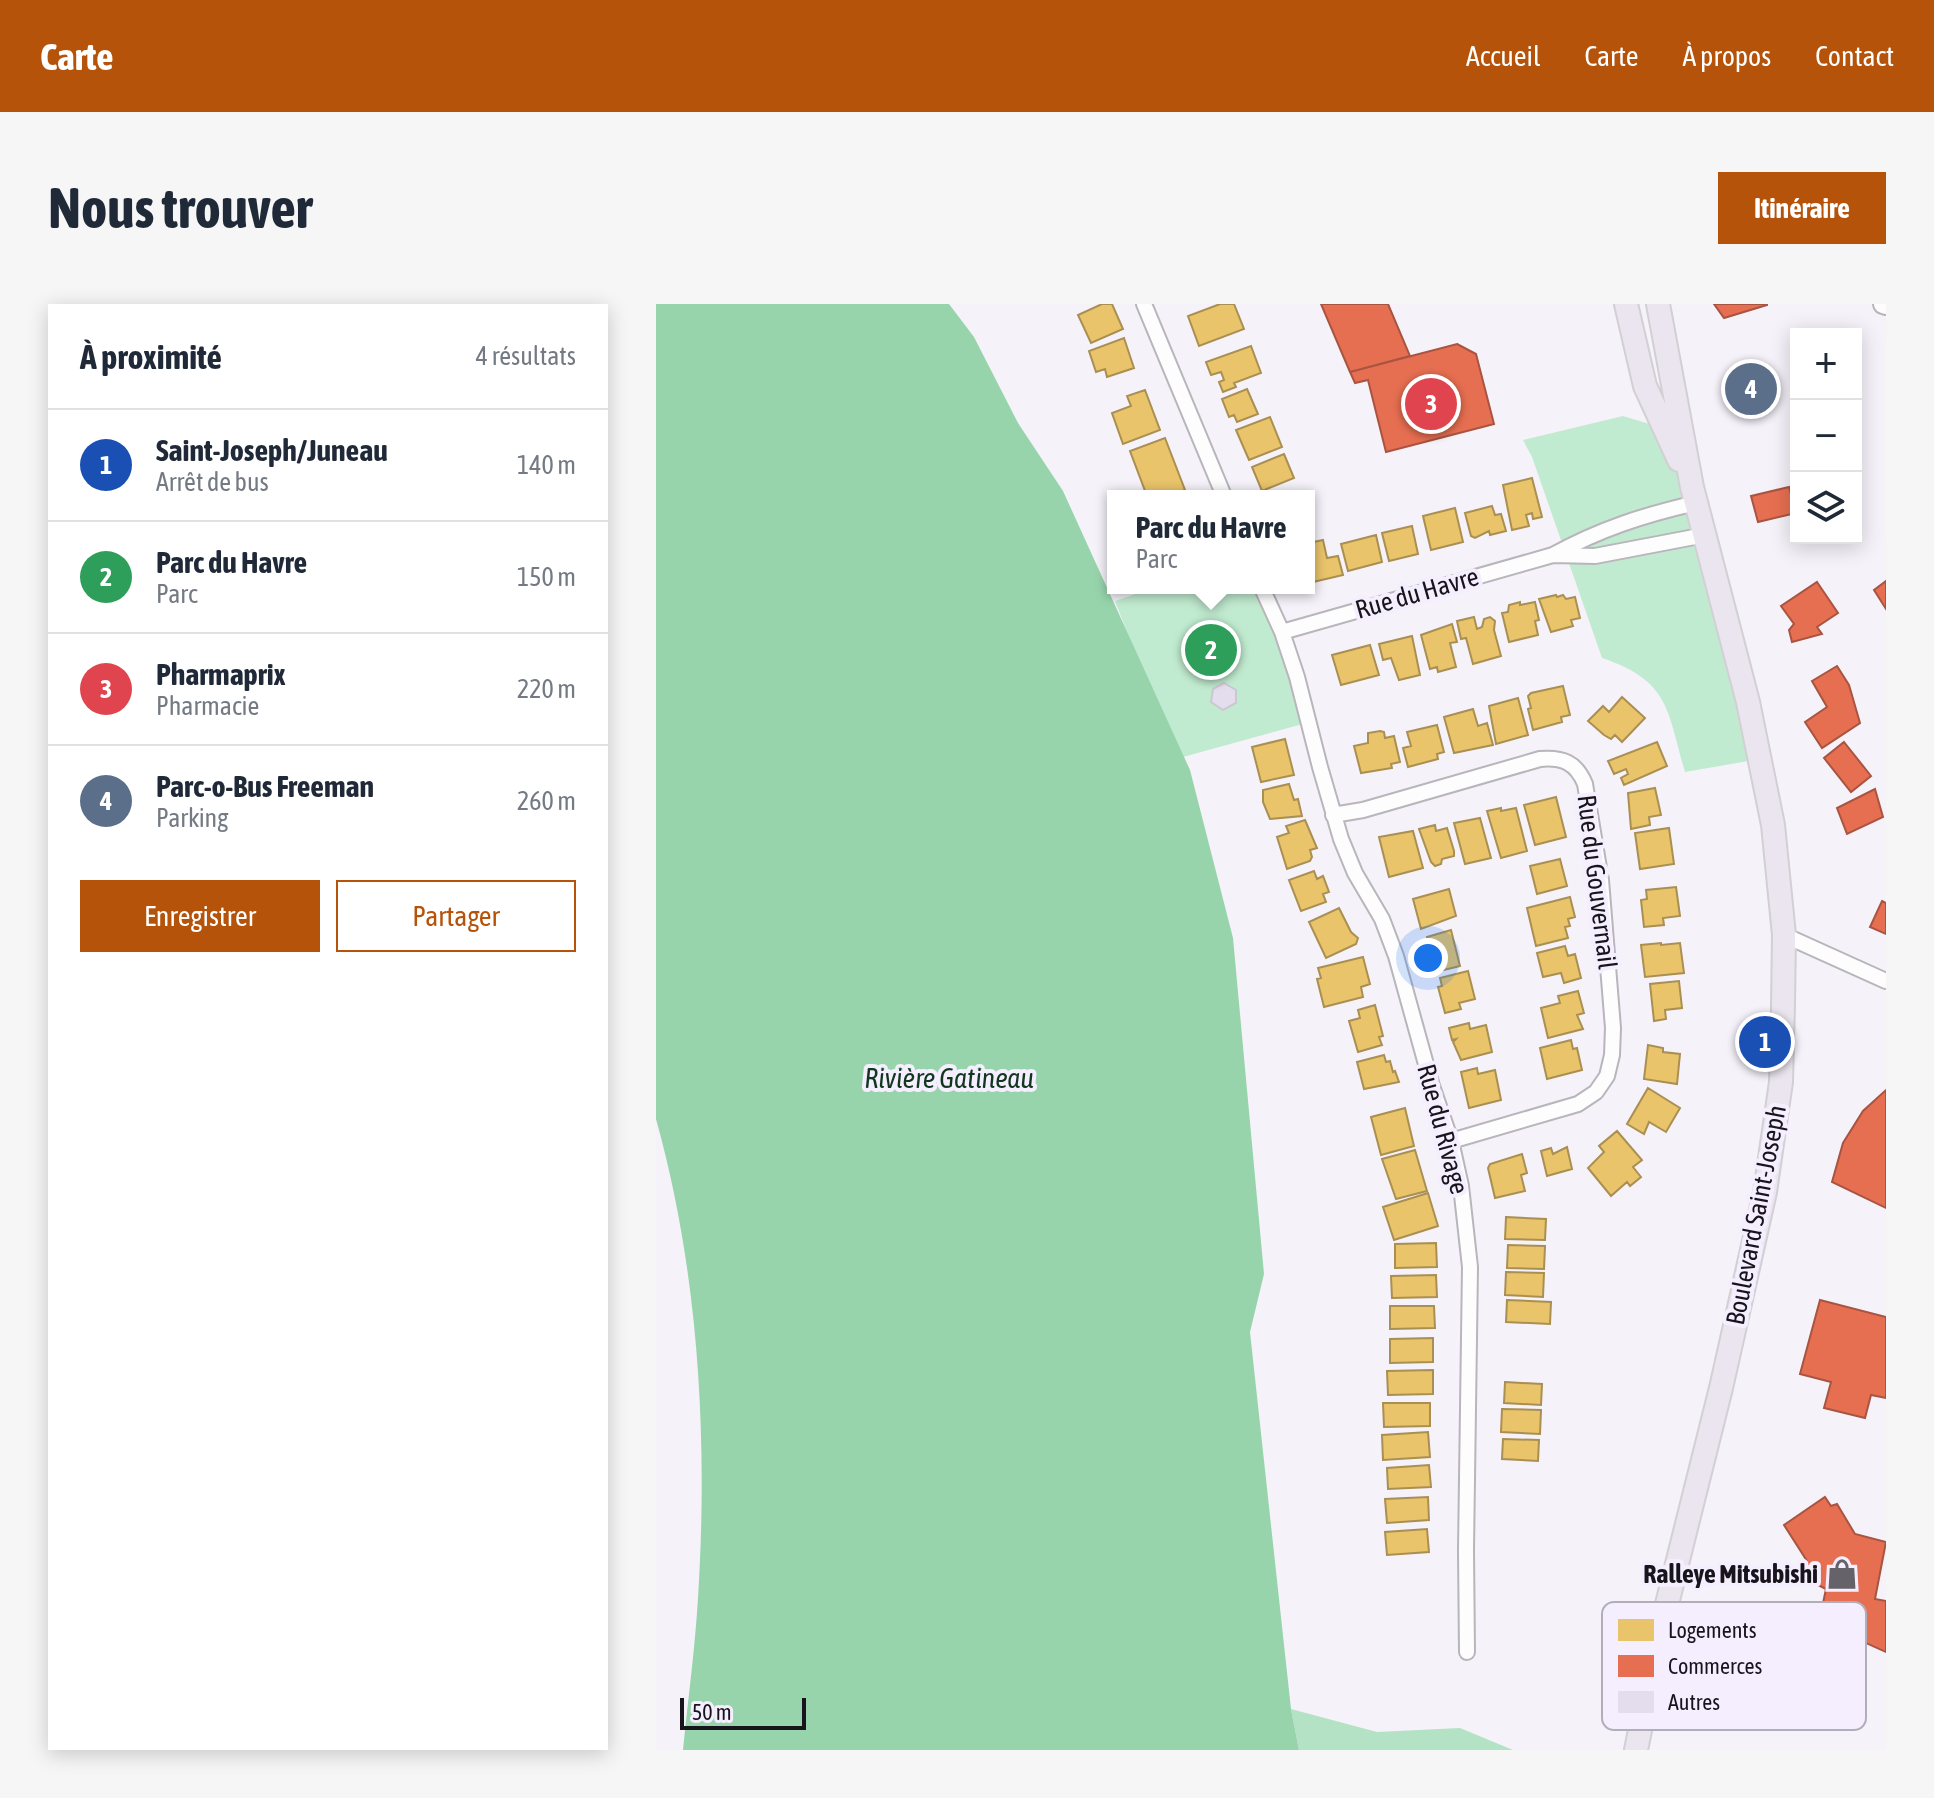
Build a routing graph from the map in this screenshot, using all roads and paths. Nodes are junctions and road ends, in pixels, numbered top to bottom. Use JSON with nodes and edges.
{"nodes":[{"id":1,"x":1144,"y":304,"type":"edge"},
{"id":2,"x":1626,"y":304,"type":"edge"},
{"id":3,"x":1658,"y":304,"type":"edge"},
{"id":4,"x":1222,"y":490,"type":"edge"},
{"id":5,"x":1694,"y":495,"type":"junction"},
{"id":6,"x":1705,"y":535,"type":"junction"},
{"id":7,"x":1553,"y":555,"type":"junction"},
{"id":8,"x":1265,"y":594,"type":"edge"},
{"id":9,"x":1282,"y":632,"type":"junction"},
{"id":10,"x":1333,"y":815,"type":"junction"},
{"id":11,"x":1784,"y":935,"type":"junction"},
{"id":12,"x":1886,"y":981,"type":"edge"},
{"id":13,"x":1451,"y":1141,"type":"junction"},
{"id":14,"x":1668,"y":1602,"type":"edge"},
{"id":15,"x":1467,"y":1652,"type":"dead end"},
{"id":16,"x":1640,"y":1730,"type":"edge"},
{"id":17,"x":1636,"y":1750,"type":"edge"}],
"edges":[{"from":1,"to":4,"type":"street"},
{"from":2,"to":5,"type":"main road","name":"Boulevard Saint-Joseph"},
{"from":3,"to":5,"type":"main road","name":"Boulevard Saint-Joseph"},
{"from":5,"to":6,"type":"main road","name":"Boulevard Saint-Joseph"},
{"from":5,"to":7,"type":"street","name":"Rue du Havre"},
{"from":6,"to":7,"type":"street","name":"Rue du Havre"},
{"from":6,"to":11,"type":"main road","name":"Boulevard Saint-Joseph"},
{"from":7,"to":9,"type":"street","name":"Rue du Havre"},
{"from":8,"to":9,"type":"street","name":"Rue du Rivage"},
{"from":9,"to":10,"type":"street","name":"Rue du Rivage"},
{"from":10,"to":13,"type":"street","name":"Rue du Rivage"},
{"from":10,"to":13,"type":"street","name":"Rue du Gouvernail"},
{"from":11,"to":12,"type":"street"},
{"from":11,"to":14,"type":"main road","name":"Boulevard Saint-Joseph"},
{"from":13,"to":15,"type":"street","name":"Rue du Rivage"},
{"from":16,"to":17,"type":"main road","name":"Boulevard Saint-Joseph"}]}
